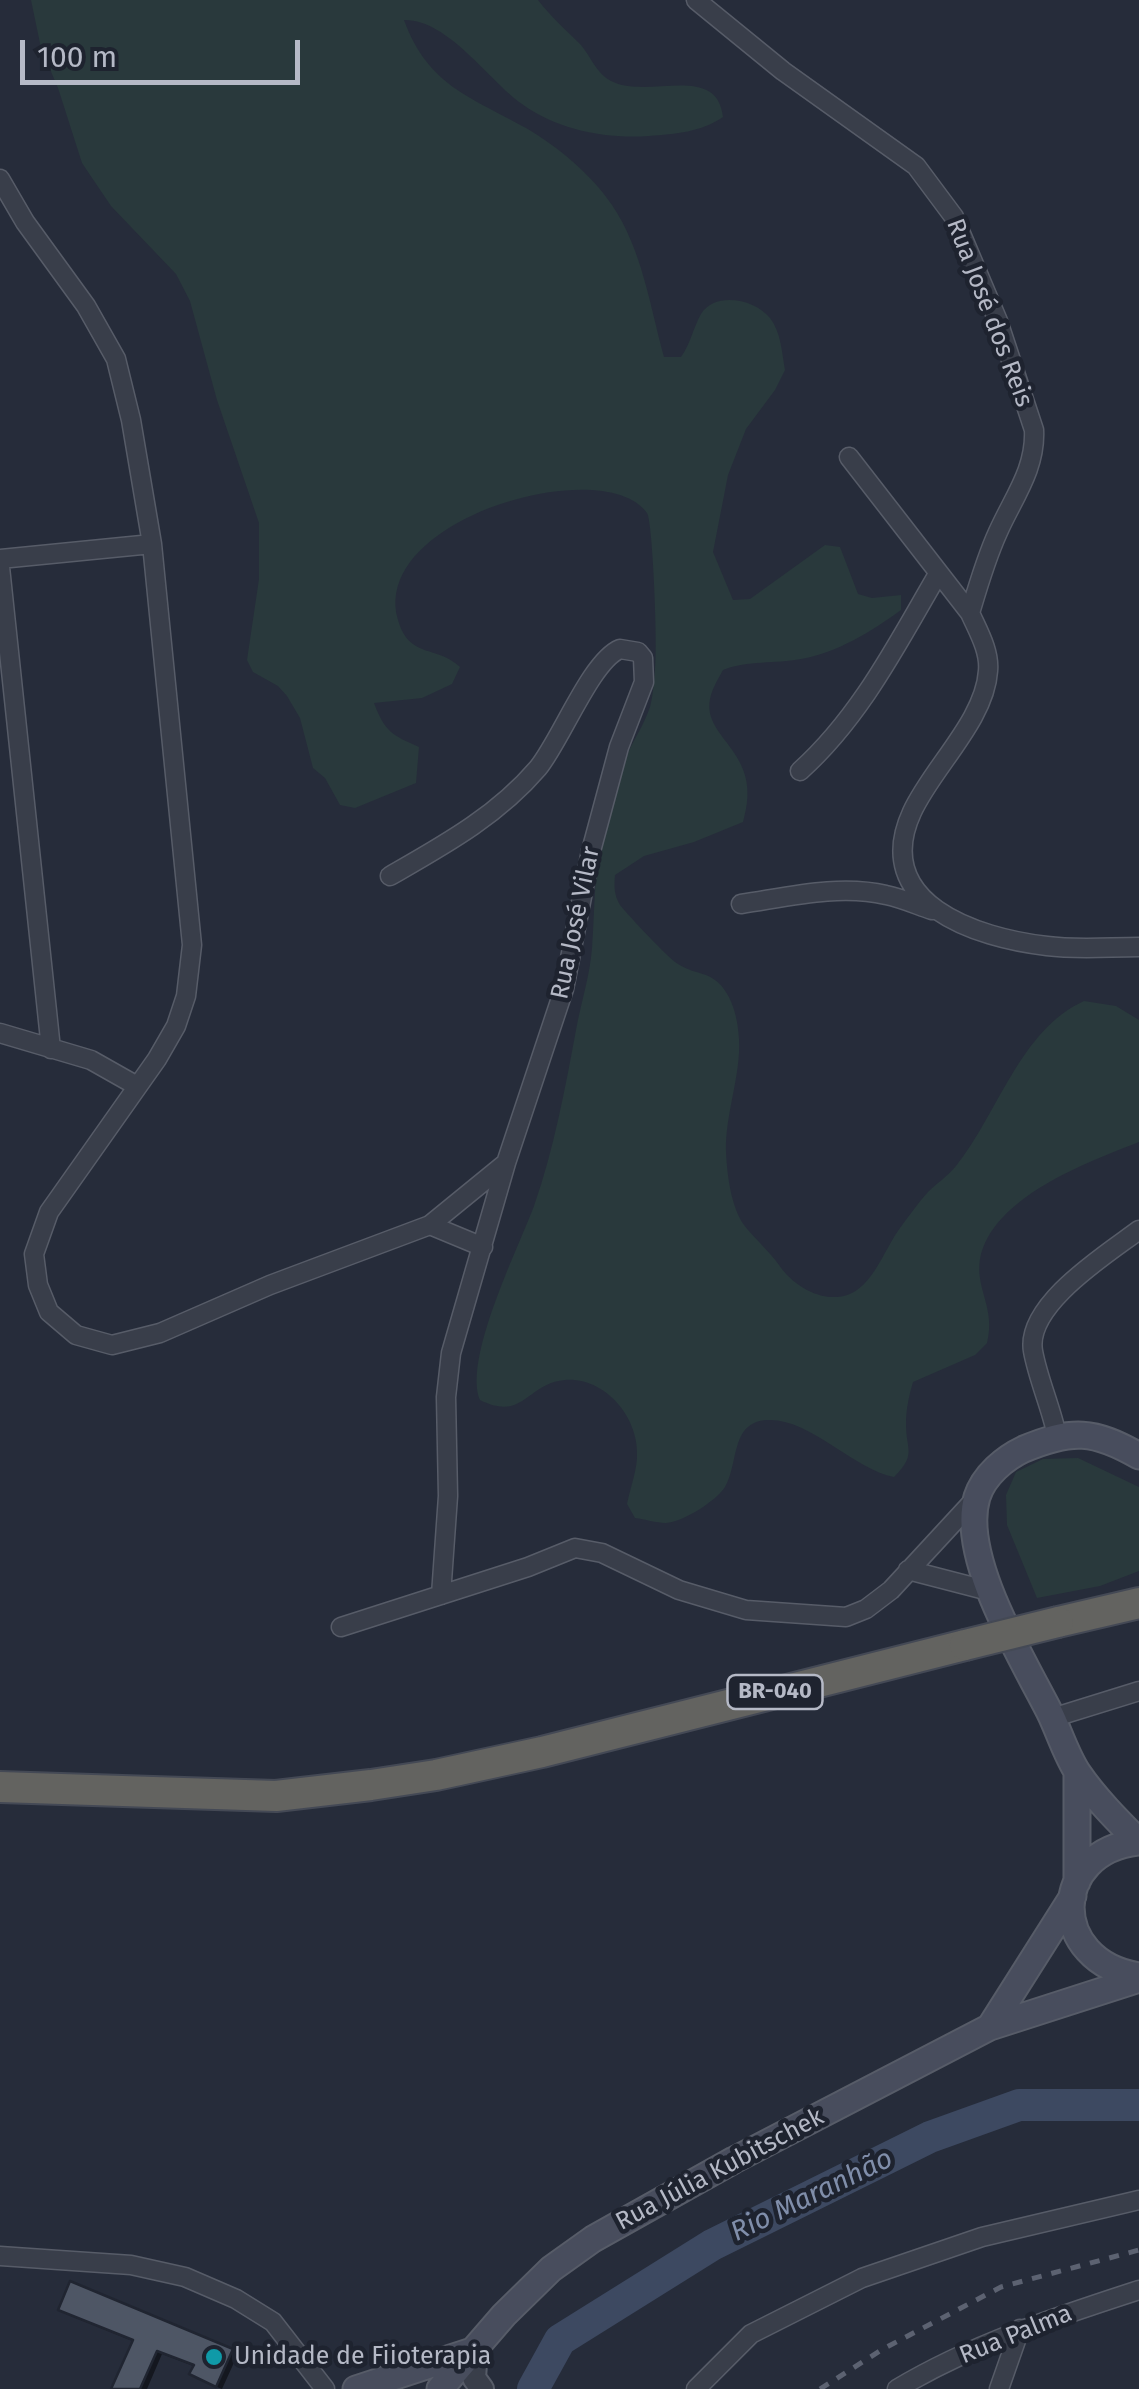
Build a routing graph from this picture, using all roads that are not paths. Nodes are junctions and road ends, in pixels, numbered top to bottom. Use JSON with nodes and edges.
{"nodes":[{"id":1,"x":696,"y":0,"type":"edge"},
{"id":2,"x":0,"y":179,"type":"edge"},
{"id":3,"x":849,"y":457,"type":"dead end"},
{"id":4,"x":152,"y":544,"type":"junction"},
{"id":5,"x":0,"y":559,"type":"edge"},
{"id":6,"x":0,"y":567,"type":"edge"},
{"id":7,"x":938,"y":574,"type":"junction"},
{"id":8,"x":970,"y":614,"type":"junction"},
{"id":9,"x":800,"y":771,"type":"dead end"},
{"id":10,"x":390,"y":876,"type":"dead end"},
{"id":11,"x":741,"y":904,"type":"dead end"},
{"id":12,"x":932,"y":910,"type":"junction"},
{"id":13,"x":1139,"y":947,"type":"edge"},
{"id":14,"x":0,"y":1033,"type":"edge"},
{"id":15,"x":51,"y":1049,"type":"junction"},
{"id":16,"x":137,"y":1086,"type":"junction"},
{"id":17,"x":506,"y":1164,"type":"junction"},
{"id":18,"x":430,"y":1224,"type":"junction"},
{"id":19,"x":1139,"y":1230,"type":"edge"},
{"id":20,"x":483,"y":1246,"type":"junction"},
{"id":21,"x":1058,"y":1436,"type":"junction"},
{"id":22,"x":1139,"y":1456,"type":"edge"},
{"id":23,"x":977,"y":1497,"type":"junction"},
{"id":24,"x":908,"y":1570,"type":"junction"},
{"id":25,"x":989,"y":1591,"type":"junction"},
{"id":26,"x":441,"y":1596,"type":"junction"},
{"id":27,"x":1139,"y":1603,"type":"edge"},
{"id":28,"x":341,"y":1627,"type":"dead end"},
{"id":29,"x":1139,"y":1691,"type":"edge"},
{"id":30,"x":1052,"y":1718,"type":"junction"},
{"id":31,"x":1077,"y":1772,"type":"junction"},
{"id":32,"x":0,"y":1788,"type":"edge"},
{"id":33,"x":1139,"y":1842,"type":"edge"},
{"id":34,"x":1075,"y":1889,"type":"junction"},
{"id":35,"x":1139,"y":1978,"type":"edge"},
{"id":36,"x":990,"y":2027,"type":"junction"},
{"id":37,"x":1139,"y":2200,"type":"edge"},
{"id":38,"x":3,"y":2253,"type":"edge"},
{"id":39,"x":1139,"y":2290,"type":"edge"},
{"id":40,"x":1020,"y":2329,"type":"junction"},
{"id":41,"x":476,"y":2350,"type":"junction"},
{"id":42,"x":326,"y":2389,"type":"edge"},
{"id":43,"x":356,"y":2389,"type":"edge"},
{"id":44,"x":440,"y":2389,"type":"edge"},
{"id":45,"x":482,"y":2389,"type":"edge"},
{"id":46,"x":696,"y":2389,"type":"edge"},
{"id":47,"x":897,"y":2389,"type":"edge"},
{"id":48,"x":999,"y":2389,"type":"edge"}],
"edges":[{"from":1,"to":8,"type":"street","name":"Rua José dos Reis"},
{"from":2,"to":4,"type":"street"},
{"from":3,"to":7,"type":"street"},
{"from":4,"to":5,"type":"street"},
{"from":4,"to":16,"type":"street"},
{"from":6,"to":15,"type":"street"},
{"from":7,"to":8,"type":"street"},
{"from":7,"to":9,"type":"street"},
{"from":8,"to":12,"type":"street"},
{"from":10,"to":17,"type":"street","name":"Rua José Vilar"},
{"from":11,"to":12,"type":"street"},
{"from":12,"to":13,"type":"street"},
{"from":14,"to":15,"type":"street"},
{"from":15,"to":16,"type":"street"},
{"from":16,"to":18,"type":"street"},
{"from":17,"to":18,"type":"street"},
{"from":17,"to":20,"type":"street","name":"Rua José Vilar"},
{"from":18,"to":20,"type":"street"},
{"from":19,"to":21,"type":"street"},
{"from":20,"to":26,"type":"street","name":"Rua José Vilar"},
{"from":21,"to":22,"type":"main road"},
{"from":21,"to":23,"type":"main road"},
{"from":23,"to":24,"type":"street"},
{"from":23,"to":25,"type":"main road"},
{"from":24,"to":25,"type":"street"},
{"from":24,"to":26,"type":"street"},
{"from":25,"to":30,"type":"main road"},
{"from":26,"to":28,"type":"street"},
{"from":27,"to":32,"type":"highway","number":"BR-040","bridge":true},
{"from":29,"to":30,"type":"street"},
{"from":30,"to":31,"type":"main road"},
{"from":31,"to":33,"type":"main road"},
{"from":31,"to":34,"type":"main road"},
{"from":33,"to":34,"type":"main road"},
{"from":34,"to":35,"type":"main road"},
{"from":34,"to":36,"type":"main road"},
{"from":35,"to":36,"type":"main road","name":"Rua Júlia Kubitschek"},
{"from":36,"to":41,"type":"main road","name":"Rua Júlia Kubitschek"},
{"from":37,"to":46,"type":"street"},
{"from":38,"to":42,"type":"street"},
{"from":39,"to":40,"type":"street","name":"Rua Palma"},
{"from":40,"to":47,"type":"street","name":"Rua Palma"},
{"from":40,"to":48,"type":"street"},
{"from":41,"to":43,"type":"main road"},
{"from":41,"to":44,"type":"main road","name":"Rua Júlia Kubitschek"},
{"from":41,"to":45,"type":"street"}]}
